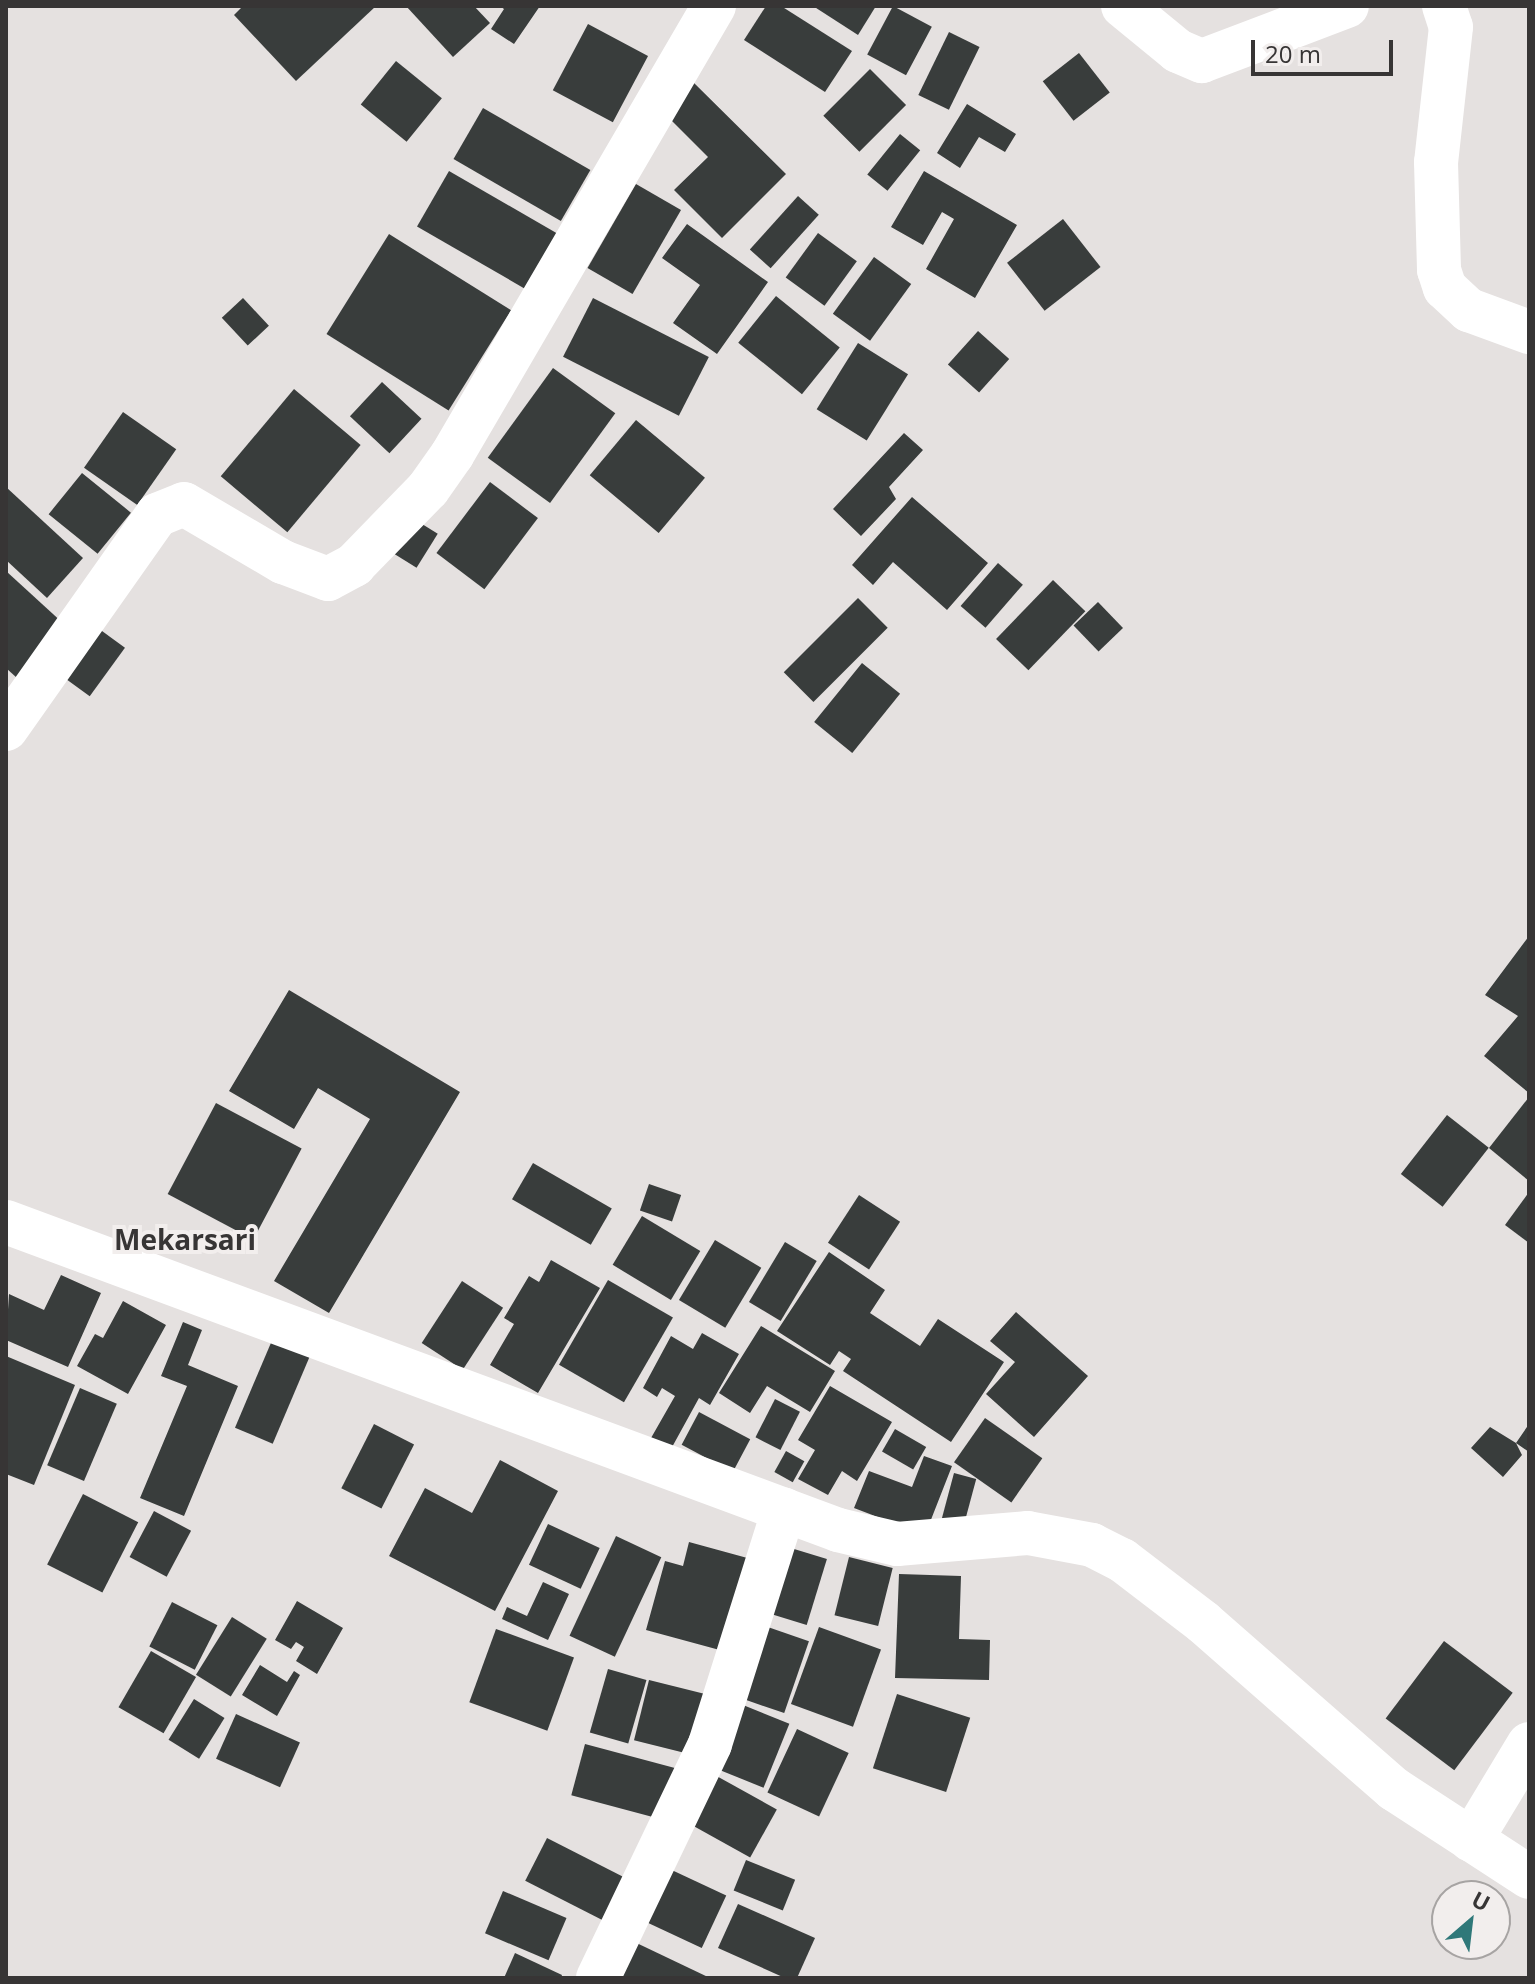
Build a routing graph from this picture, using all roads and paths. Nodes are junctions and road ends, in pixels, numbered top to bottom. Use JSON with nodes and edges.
{"nodes":[{"id":1,"x":714,"y":6,"type":"edge"},
{"id":2,"x":1123,"y":6,"type":"edge"},
{"id":3,"x":1347,"y":6,"type":"edge"},
{"id":4,"x":1444,"y":6,"type":"edge"},
{"id":5,"x":1529,"y":332,"type":"edge"},
{"id":6,"x":6,"y":729,"type":"edge"},
{"id":7,"x":6,"y":1222,"type":"edge"},
{"id":8,"x":784,"y":1509,"type":"junction"},
{"id":9,"x":1529,"y":1744,"type":"edge"},
{"id":10,"x":1471,"y":1840,"type":"junction"},
{"id":11,"x":1529,"y":1877,"type":"edge"},
{"id":12,"x":598,"y":1978,"type":"edge"}],
"edges":[{"from":1,"to":6,"type":"street"},
{"from":2,"to":3,"type":"street"},
{"from":4,"to":5,"type":"street"},
{"from":7,"to":8,"type":"street"},
{"from":8,"to":10,"type":"street"},
{"from":8,"to":12,"type":"street"},
{"from":9,"to":10,"type":"street"},
{"from":10,"to":11,"type":"street"}]}
